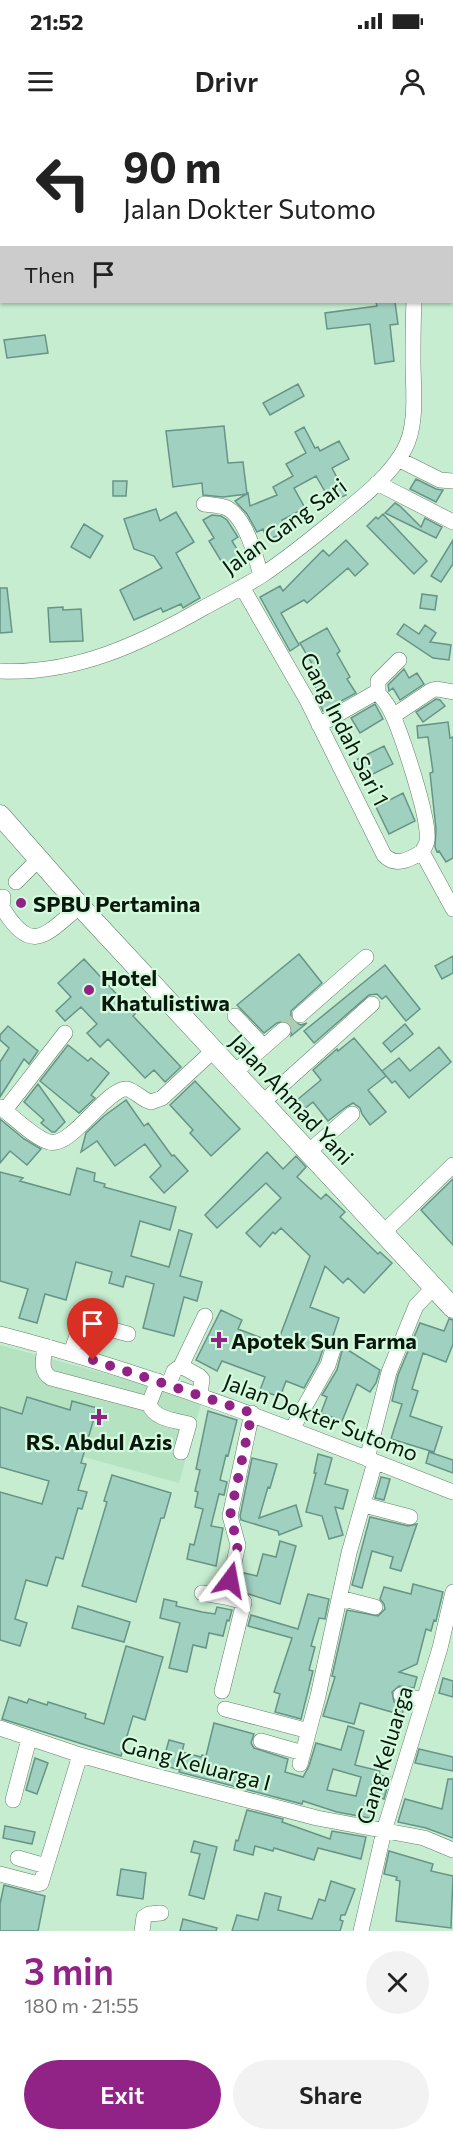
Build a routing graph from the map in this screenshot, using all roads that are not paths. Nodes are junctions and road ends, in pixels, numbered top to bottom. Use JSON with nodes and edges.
{"nodes":[{"id":1,"x":414,"y":303,"type":"edge"},
{"id":2,"x":398,"y":459,"type":"junction"},
{"id":3,"x":453,"y":481,"type":"edge"},
{"id":4,"x":377,"y":483,"type":"junction"},
{"id":5,"x":204,"y":504,"type":"dead end"},
{"id":6,"x":453,"y":522,"type":"edge"},
{"id":7,"x":261,"y":576,"type":"junction"},
{"id":8,"x":242,"y":587,"type":"junction"},
{"id":9,"x":399,"y":660,"type":"dead end"},
{"id":10,"x":0,"y":671,"type":"edge"},
{"id":11,"x":453,"y":692,"type":"edge"},
{"id":12,"x":378,"y":693,"type":"junction"},
{"id":13,"x":393,"y":716,"type":"junction"},
{"id":14,"x":319,"y":725,"type":"junction"},
{"id":15,"x":0,"y":815,"type":"edge"},
{"id":16,"x":422,"y":852,"type":"junction"},
{"id":17,"x":39,"y":859,"type":"junction"},
{"id":18,"x":16,"y":882,"type":"dead end"},
{"id":19,"x":3,"y":897,"type":"dead end"},
{"id":20,"x":80,"y":906,"type":"junction"},
{"id":21,"x":453,"y":909,"type":"edge"},
{"id":22,"x":366,"y":957,"type":"dead end"},
{"id":23,"x":372,"y":1004,"type":"dead end"},
{"id":24,"x":300,"y":1015,"type":"tunnel mouth"},
{"id":25,"x":235,"y":1016,"type":"dead end"},
{"id":26,"x":283,"y":1030,"type":"tunnel mouth"},
{"id":27,"x":65,"y":1033,"type":"dead end"},
{"id":28,"x":264,"y":1047,"type":"junction"},
{"id":29,"x":214,"y":1050,"type":"junction"},
{"id":30,"x":234,"y":1073,"type":"junction"},
{"id":31,"x":262,"y":1103,"type":"junction"},
{"id":32,"x":2,"y":1108,"type":"edge"},
{"id":33,"x":352,"y":1114,"type":"dead end"},
{"id":34,"x":308,"y":1152,"type":"junction"},
{"id":35,"x":453,"y":1165,"type":"edge"},
{"id":36,"x":384,"y":1232,"type":"junction"},
{"id":37,"x":434,"y":1287,"type":"junction"},
{"id":38,"x":453,"y":1308,"type":"edge"},
{"id":39,"x":205,"y":1316,"type":"dead end"},
{"id":40,"x":0,"y":1334,"type":"edge"},
{"id":41,"x":128,"y":1334,"type":"dead end"},
{"id":42,"x":45,"y":1346,"type":"junction"},
{"id":43,"x":334,"y":1346,"type":"dead end"},
{"id":44,"x":71,"y":1353,"type":"junction"},
{"id":45,"x":181,"y":1366,"type":"junction"},
{"id":46,"x":163,"y":1383,"type":"junction"},
{"id":47,"x":200,"y":1395,"type":"junction"},
{"id":48,"x":149,"y":1404,"type":"junction"},
{"id":49,"x":252,"y":1413,"type":"junction"},
{"id":50,"x":292,"y":1429,"type":"junction"},
{"id":51,"x":181,"y":1452,"type":"dead end"},
{"id":52,"x":371,"y":1461,"type":"junction"},
{"id":53,"x":453,"y":1492,"type":"edge"},
{"id":54,"x":364,"y":1505,"type":"junction"},
{"id":55,"x":410,"y":1517,"type":"dead end"},
{"id":56,"x":453,"y":1592,"type":"edge"},
{"id":57,"x":202,"y":1593,"type":"dead end"},
{"id":58,"x":226,"y":1597,"type":"junction"},
{"id":59,"x":340,"y":1598,"type":"junction"},
{"id":60,"x":375,"y":1607,"type":"dead end"},
{"id":61,"x":446,"y":1649,"type":"edge"},
{"id":62,"x":222,"y":1691,"type":"dead end"},
{"id":63,"x":401,"y":1695,"type":"dead end"},
{"id":64,"x":424,"y":1700,"type":"junction"},
{"id":65,"x":225,"y":1709,"type":"dead end"},
{"id":66,"x":0,"y":1728,"type":"edge"},
{"id":67,"x":309,"y":1731,"type":"junction"},
{"id":68,"x":29,"y":1739,"type":"junction"},
{"id":69,"x":261,"y":1742,"type":"dead end"},
{"id":70,"x":80,"y":1755,"type":"junction"},
{"id":71,"x":13,"y":1800,"type":"dead end"},
{"id":72,"x":384,"y":1831,"type":"junction"},
{"id":73,"x":453,"y":1850,"type":"edge"},
{"id":74,"x":18,"y":1858,"type":"dead end"},
{"id":75,"x":46,"y":1866,"type":"junction"},
{"id":76,"x":0,"y":1874,"type":"edge"},
{"id":77,"x":161,"y":1913,"type":"dead end"},
{"id":78,"x":142,"y":1931,"type":"edge"},
{"id":79,"x":360,"y":1931,"type":"edge"}],
"edges":[{"from":1,"to":2,"type":"street","name":"Jalan Gang Sari"},
{"from":2,"to":3,"type":"street"},
{"from":2,"to":4,"type":"street","name":"Jalan Gang Sari"},
{"from":4,"to":6,"type":"street"},
{"from":4,"to":7,"type":"street","name":"Jalan Gang Sari"},
{"from":5,"to":7,"type":"street"},
{"from":7,"to":8,"type":"street","name":"Jalan Gang Sari"},
{"from":8,"to":10,"type":"street","name":"Jalan Gang Sari"},
{"from":8,"to":14,"type":"street","name":"Gang Indah Sari 1"},
{"from":9,"to":12,"type":"street"},
{"from":11,"to":13,"type":"street"},
{"from":12,"to":13,"type":"street"},
{"from":12,"to":14,"type":"street"},
{"from":13,"to":16,"type":"street"},
{"from":14,"to":16,"type":"street","name":"Gang Indah Sari 1"},
{"from":15,"to":17,"type":"main road","name":"Jalan Ahmad Yani"},
{"from":16,"to":21,"type":"street"},
{"from":17,"to":18,"type":"street"},
{"from":17,"to":20,"type":"main road","name":"Jalan Ahmad Yani"},
{"from":19,"to":20,"type":"street"},
{"from":20,"to":29,"type":"main road","name":"Jalan Ahmad Yani"},
{"from":22,"to":24,"type":"street"},
{"from":23,"to":31,"type":"street"},
{"from":25,"to":28,"type":"street"},
{"from":26,"to":28,"type":"street"},
{"from":27,"to":32,"type":"street"},
{"from":28,"to":30,"type":"street"},
{"from":29,"to":30,"type":"main road","name":"Jalan Ahmad Yani"},
{"from":29,"to":32,"type":"street"},
{"from":30,"to":31,"type":"main road","name":"Jalan Ahmad Yani"},
{"from":31,"to":34,"type":"main road","name":"Jalan Ahmad Yani"},
{"from":33,"to":34,"type":"street"},
{"from":34,"to":36,"type":"main road","name":"Jalan Ahmad Yani"},
{"from":35,"to":36,"type":"street"},
{"from":36,"to":37,"type":"main road","name":"Jalan Ahmad Yani"},
{"from":37,"to":38,"type":"main road","name":"Jalan Ahmad Yani"},
{"from":37,"to":52,"type":"street"},
{"from":39,"to":45,"type":"street"},
{"from":40,"to":42,"type":"street","name":"Jalan Dokter Sutomo"},
{"from":41,"to":44,"type":"street"},
{"from":42,"to":44,"type":"street","name":"Jalan Dokter Sutomo"},
{"from":42,"to":48,"type":"street"},
{"from":43,"to":50,"type":"street"},
{"from":44,"to":46,"type":"street","name":"Jalan Dokter Sutomo"},
{"from":45,"to":46,"type":"street"},
{"from":45,"to":47,"type":"street"},
{"from":46,"to":47,"type":"street","name":"Jalan Dokter Sutomo"},
{"from":46,"to":48,"type":"street"},
{"from":47,"to":49,"type":"street","name":"Jalan Dokter Sutomo"},
{"from":48,"to":51,"type":"street"},
{"from":49,"to":50,"type":"street","name":"Jalan Dokter Sutomo"},
{"from":49,"to":58,"type":"street"},
{"from":50,"to":52,"type":"street","name":"Jalan Dokter Sutomo"},
{"from":52,"to":53,"type":"street","name":"Jalan Dokter Sutomo"},
{"from":52,"to":54,"type":"street"},
{"from":54,"to":55,"type":"street"},
{"from":54,"to":59,"type":"street"},
{"from":56,"to":61,"type":"street","name":"Gang Keluarga"},
{"from":57,"to":58,"type":"street"},
{"from":58,"to":62,"type":"street"},
{"from":59,"to":60,"type":"street"},
{"from":59,"to":67,"type":"street"},
{"from":61,"to":64,"type":"street","name":"Gang Keluarga"},
{"from":63,"to":64,"type":"street"},
{"from":64,"to":72,"type":"street","name":"Gang Keluarga"},
{"from":65,"to":67,"type":"street"},
{"from":66,"to":68,"type":"street","name":"Gang Keluarga I"},
{"from":67,"to":69,"type":"street"},
{"from":68,"to":70,"type":"street","name":"Gang Keluarga I"},
{"from":68,"to":71,"type":"street"},
{"from":70,"to":72,"type":"street","name":"Gang Keluarga I"},
{"from":70,"to":75,"type":"street"},
{"from":72,"to":73,"type":"street","name":"Gang Keluarga I"},
{"from":72,"to":79,"type":"street","name":"Gang Keluarga"},
{"from":74,"to":75,"type":"street"},
{"from":75,"to":76,"type":"street"},
{"from":77,"to":78,"type":"street"}]}
